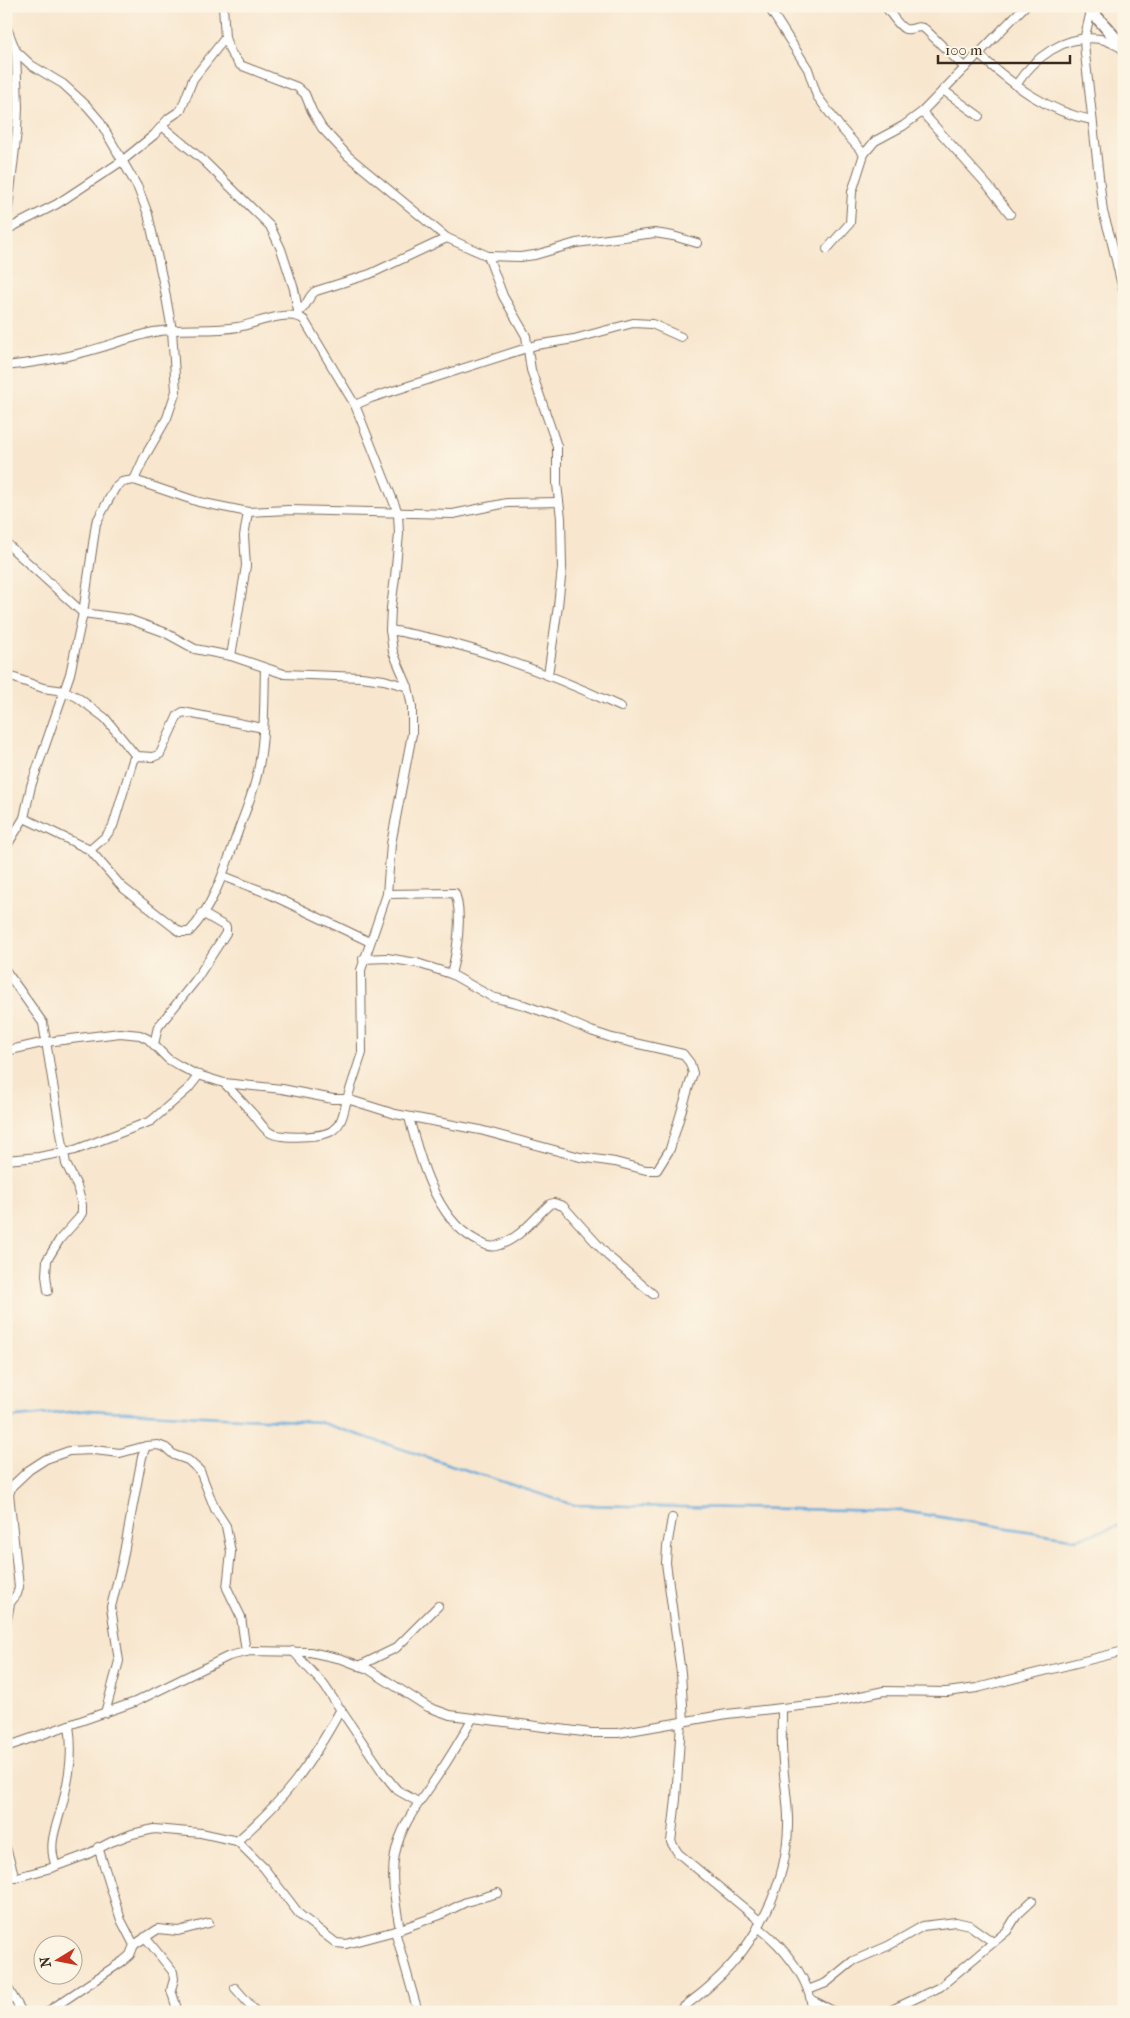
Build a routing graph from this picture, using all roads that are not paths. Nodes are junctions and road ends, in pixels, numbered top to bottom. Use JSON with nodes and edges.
{"nodes":[{"id":1,"x":223,"y":6,"type":"edge"},
{"id":2,"x":768,"y":6,"type":"edge"},
{"id":3,"x":885,"y":6,"type":"edge"},
{"id":4,"x":1025,"y":6,"type":"edge"},
{"id":5,"x":1089,"y":9,"type":"edge"},
{"id":6,"x":6,"y":26,"type":"edge"},
{"id":7,"x":225,"y":38,"type":"junction"},
{"id":8,"x":1084,"y":40,"type":"junction"},
{"id":9,"x":1124,"y":48,"type":"edge"},
{"id":10,"x":16,"y":51,"type":"junction"},
{"id":11,"x":978,"y":54,"type":"junction"},
{"id":12,"x":965,"y":68,"type":"junction"},
{"id":13,"x":1016,"y":85,"type":"junction"},
{"id":14,"x":943,"y":90,"type":"junction"},
{"id":15,"x":922,"y":112,"type":"junction"},
{"id":16,"x":979,"y":116,"type":"dead end"},
{"id":17,"x":1092,"y":120,"type":"junction"},
{"id":18,"x":163,"y":127,"type":"junction"},
{"id":19,"x":864,"y":154,"type":"junction"},
{"id":20,"x":122,"y":161,"type":"junction"},
{"id":21,"x":1010,"y":214,"type":"dead end"},
{"id":22,"x":6,"y":226,"type":"edge"},
{"id":23,"x":6,"y":230,"type":"edge"},
{"id":24,"x":447,"y":238,"type":"junction"},
{"id":25,"x":697,"y":243,"type":"dead end"},
{"id":26,"x":828,"y":249,"type":"dead end"},
{"id":27,"x":488,"y":256,"type":"junction"},
{"id":28,"x":1124,"y":294,"type":"edge"},
{"id":29,"x":299,"y":314,"type":"junction"},
{"id":30,"x":172,"y":330,"type":"junction"},
{"id":31,"x":681,"y":336,"type":"dead end"},
{"id":32,"x":529,"y":347,"type":"junction"},
{"id":33,"x":6,"y":366,"type":"edge"},
{"id":34,"x":355,"y":405,"type":"junction"},
{"id":35,"x":134,"y":480,"type":"junction"},
{"id":36,"x":559,"y":502,"type":"junction"},
{"id":37,"x":248,"y":512,"type":"junction"},
{"id":38,"x":398,"y":513,"type":"junction"},
{"id":39,"x":6,"y":543,"type":"edge"},
{"id":40,"x":83,"y":613,"type":"junction"},
{"id":41,"x":390,"y":630,"type":"junction"},
{"id":42,"x":231,"y":656,"type":"junction"},
{"id":43,"x":265,"y":668,"type":"junction"},
{"id":44,"x":6,"y":675,"type":"edge"},
{"id":45,"x":548,"y":676,"type":"junction"},
{"id":46,"x":408,"y":687,"type":"junction"},
{"id":47,"x":64,"y":691,"type":"junction"},
{"id":48,"x":621,"y":707,"type":"dead end"},
{"id":49,"x":263,"y":728,"type":"junction"},
{"id":50,"x":136,"y":756,"type":"junction"},
{"id":51,"x":24,"y":818,"type":"junction"},
{"id":52,"x":6,"y":848,"type":"edge"},
{"id":53,"x":90,"y":850,"type":"junction"},
{"id":54,"x":223,"y":876,"type":"junction"},
{"id":55,"x":387,"y":894,"type":"junction"},
{"id":56,"x":202,"y":913,"type":"junction"},
{"id":57,"x":370,"y":942,"type":"junction"},
{"id":58,"x":363,"y":959,"type":"junction"},
{"id":59,"x":6,"y":971,"type":"edge"},
{"id":60,"x":450,"y":974,"type":"junction"},
{"id":61,"x":46,"y":1042,"type":"junction"},
{"id":62,"x":154,"y":1044,"type":"junction"},
{"id":63,"x":6,"y":1051,"type":"edge"},
{"id":64,"x":199,"y":1075,"type":"junction"},
{"id":65,"x":224,"y":1083,"type":"junction"},
{"id":66,"x":347,"y":1099,"type":"junction"},
{"id":67,"x":409,"y":1116,"type":"junction"},
{"id":68,"x":64,"y":1153,"type":"junction"},
{"id":69,"x":6,"y":1160,"type":"edge"},
{"id":70,"x":48,"y":1291,"type":"dead end"},
{"id":71,"x":653,"y":1294,"type":"dead end"},
{"id":72,"x":146,"y":1446,"type":"junction"},
{"id":73,"x":672,"y":1518,"type":"dead end"},
{"id":74,"x":438,"y":1606,"type":"dead end"},
{"id":75,"x":6,"y":1625,"type":"edge"},
{"id":76,"x":1124,"y":1650,"type":"edge"},
{"id":77,"x":293,"y":1651,"type":"junction"},
{"id":78,"x":246,"y":1652,"type":"junction"},
{"id":79,"x":359,"y":1666,"type":"junction"},
{"id":80,"x":341,"y":1709,"type":"junction"},
{"id":81,"x":782,"y":1709,"type":"junction"},
{"id":82,"x":105,"y":1713,"type":"junction"},
{"id":83,"x":472,"y":1719,"type":"junction"},
{"id":84,"x":683,"y":1723,"type":"junction"},
{"id":85,"x":69,"y":1725,"type":"junction"},
{"id":86,"x":6,"y":1747,"type":"edge"},
{"id":87,"x":418,"y":1802,"type":"junction"},
{"id":88,"x":237,"y":1841,"type":"junction"},
{"id":89,"x":6,"y":1848,"type":"edge"},
{"id":90,"x":98,"y":1848,"type":"junction"},
{"id":91,"x":56,"y":1866,"type":"junction"},
{"id":92,"x":15,"y":1878,"type":"junction"},
{"id":93,"x":6,"y":1880,"type":"edge"},
{"id":94,"x":498,"y":1893,"type":"dead end"},
{"id":95,"x":1032,"y":1901,"type":"dead end"},
{"id":96,"x":209,"y":1922,"type":"dead end"},
{"id":97,"x":759,"y":1924,"type":"junction"},
{"id":98,"x":398,"y":1931,"type":"junction"},
{"id":99,"x":145,"y":1937,"type":"junction"},
{"id":100,"x":993,"y":1942,"type":"junction"},
{"id":101,"x":134,"y":1944,"type":"junction"},
{"id":102,"x":6,"y":1985,"type":"edge"},
{"id":103,"x":235,"y":1988,"type":"dead end"},
{"id":104,"x":808,"y":1990,"type":"junction"},
{"id":105,"x":812,"y":2000,"type":"junction"},
{"id":106,"x":896,"y":2010,"type":"edge"},
{"id":107,"x":22,"y":2012,"type":"edge"},
{"id":108,"x":47,"y":2012,"type":"edge"},
{"id":109,"x":178,"y":2012,"type":"edge"},
{"id":110,"x":256,"y":2012,"type":"edge"},
{"id":111,"x":418,"y":2012,"type":"edge"},
{"id":112,"x":678,"y":2012,"type":"edge"},
{"id":113,"x":812,"y":2012,"type":"edge"},
{"id":114,"x":835,"y":2012,"type":"edge"},
{"id":115,"x":887,"y":2012,"type":"edge"}],
"edges":[{"from":1,"to":7,"type":"street"},
{"from":2,"to":19,"type":"street"},
{"from":3,"to":12,"type":"street"},
{"from":4,"to":11,"type":"street"},
{"from":5,"to":8,"type":"street"},
{"from":5,"to":9,"type":"main road"},
{"from":6,"to":10,"type":"street"},
{"from":7,"to":18,"type":"street"},
{"from":7,"to":24,"type":"street"},
{"from":8,"to":9,"type":"street"},
{"from":8,"to":13,"type":"street"},
{"from":8,"to":17,"type":"street"},
{"from":10,"to":20,"type":"street"},
{"from":10,"to":22,"type":"street"},
{"from":11,"to":12,"type":"street"},
{"from":11,"to":13,"type":"street"},
{"from":12,"to":14,"type":"street"},
{"from":13,"to":17,"type":"street"},
{"from":14,"to":15,"type":"street"},
{"from":14,"to":16,"type":"street"},
{"from":15,"to":19,"type":"street"},
{"from":15,"to":21,"type":"street"},
{"from":17,"to":28,"type":"street"},
{"from":18,"to":20,"type":"street"},
{"from":18,"to":29,"type":"street"},
{"from":19,"to":26,"type":"street"},
{"from":20,"to":23,"type":"street"},
{"from":20,"to":30,"type":"street"},
{"from":24,"to":27,"type":"street"},
{"from":24,"to":29,"type":"street"},
{"from":25,"to":27,"type":"street"},
{"from":27,"to":32,"type":"street"},
{"from":29,"to":30,"type":"street"},
{"from":29,"to":34,"type":"street"},
{"from":30,"to":33,"type":"street"},
{"from":30,"to":35,"type":"street"},
{"from":31,"to":32,"type":"street"},
{"from":32,"to":34,"type":"street"},
{"from":32,"to":36,"type":"street"},
{"from":34,"to":38,"type":"street"},
{"from":35,"to":37,"type":"street"},
{"from":35,"to":40,"type":"street"},
{"from":36,"to":38,"type":"street"},
{"from":36,"to":45,"type":"street"},
{"from":37,"to":38,"type":"street"},
{"from":37,"to":42,"type":"street"},
{"from":38,"to":41,"type":"street"},
{"from":39,"to":40,"type":"street"},
{"from":40,"to":42,"type":"street"},
{"from":40,"to":47,"type":"street"},
{"from":41,"to":45,"type":"street"},
{"from":41,"to":46,"type":"street"},
{"from":42,"to":43,"type":"street"},
{"from":43,"to":46,"type":"street"},
{"from":43,"to":49,"type":"street"},
{"from":44,"to":47,"type":"street"},
{"from":45,"to":48,"type":"street"},
{"from":46,"to":55,"type":"street"},
{"from":47,"to":50,"type":"street"},
{"from":47,"to":51,"type":"street"},
{"from":49,"to":50,"type":"street"},
{"from":49,"to":54,"type":"street"},
{"from":50,"to":53,"type":"street"},
{"from":51,"to":52,"type":"street"},
{"from":51,"to":53,"type":"street"},
{"from":53,"to":56,"type":"street"},
{"from":54,"to":56,"type":"street"},
{"from":54,"to":57,"type":"street"},
{"from":55,"to":57,"type":"street"},
{"from":55,"to":60,"type":"street"},
{"from":56,"to":62,"type":"street"},
{"from":57,"to":58,"type":"street"},
{"from":58,"to":60,"type":"street"},
{"from":58,"to":66,"type":"street"},
{"from":59,"to":61,"type":"street"},
{"from":60,"to":67,"type":"street"},
{"from":61,"to":62,"type":"street"},
{"from":61,"to":63,"type":"street"},
{"from":61,"to":68,"type":"street"},
{"from":62,"to":64,"type":"street"},
{"from":64,"to":65,"type":"street"},
{"from":64,"to":68,"type":"street"},
{"from":65,"to":66,"type":"street"},
{"from":65,"to":66,"type":"street"},
{"from":66,"to":67,"type":"street"},
{"from":67,"to":71,"type":"street"},
{"from":68,"to":69,"type":"street"},
{"from":68,"to":70,"type":"street"},
{"from":72,"to":75,"type":"street"},
{"from":72,"to":78,"type":"street"},
{"from":72,"to":82,"type":"street"},
{"from":73,"to":84,"type":"street"},
{"from":74,"to":79,"type":"street"},
{"from":76,"to":81,"type":"street"},
{"from":77,"to":78,"type":"street"},
{"from":77,"to":79,"type":"street"},
{"from":77,"to":80,"type":"street"},
{"from":78,"to":82,"type":"street"},
{"from":79,"to":83,"type":"street"},
{"from":80,"to":87,"type":"street"},
{"from":80,"to":88,"type":"street"},
{"from":81,"to":84,"type":"street"},
{"from":81,"to":97,"type":"street"},
{"from":82,"to":85,"type":"street"},
{"from":83,"to":84,"type":"street"},
{"from":83,"to":87,"type":"street"},
{"from":84,"to":97,"type":"street"},
{"from":85,"to":86,"type":"street"},
{"from":85,"to":91,"type":"street"},
{"from":87,"to":98,"type":"street"},
{"from":88,"to":90,"type":"street"},
{"from":88,"to":98,"type":"street"},
{"from":89,"to":92,"type":"street"},
{"from":90,"to":91,"type":"street"},
{"from":90,"to":101,"type":"street"},
{"from":91,"to":92,"type":"street"},
{"from":92,"to":93,"type":"street"},
{"from":94,"to":98,"type":"street"},
{"from":95,"to":100,"type":"street"},
{"from":96,"to":99,"type":"street"},
{"from":97,"to":104,"type":"street"},
{"from":97,"to":112,"type":"street"},
{"from":98,"to":111,"type":"street"},
{"from":99,"to":101,"type":"street"},
{"from":99,"to":109,"type":"street"},
{"from":100,"to":104,"type":"street"},
{"from":100,"to":106,"type":"street"},
{"from":101,"to":108,"type":"street"},
{"from":102,"to":107,"type":"street"},
{"from":103,"to":110,"type":"street"},
{"from":104,"to":105,"type":"street"},
{"from":105,"to":113,"type":"street"},
{"from":105,"to":114,"type":"street"},
{"from":106,"to":115,"type":"street"}]}
